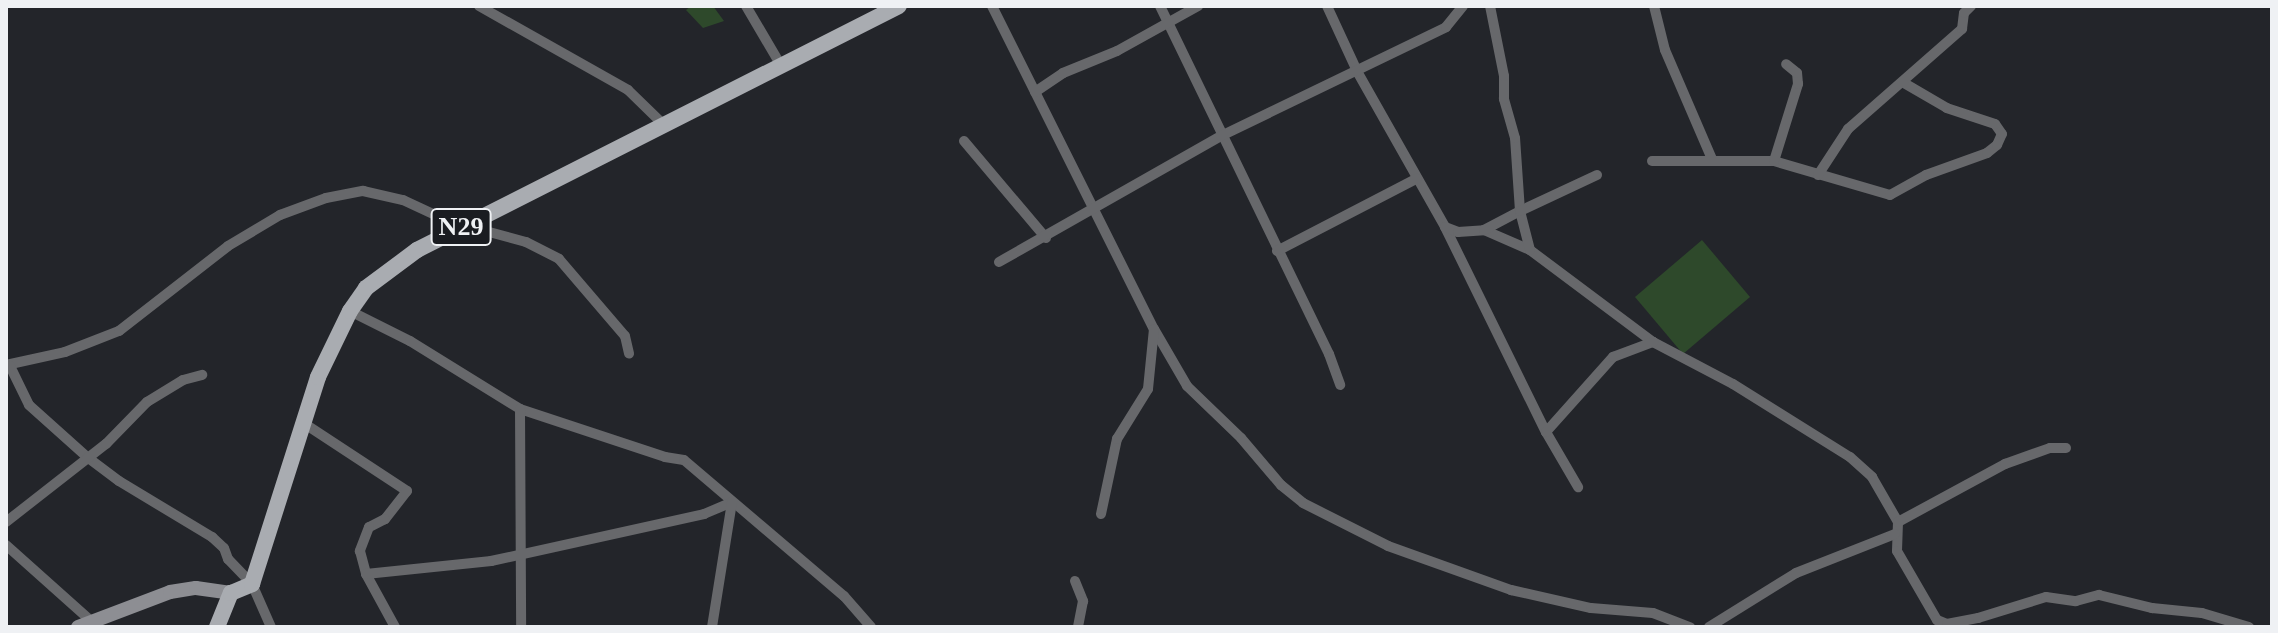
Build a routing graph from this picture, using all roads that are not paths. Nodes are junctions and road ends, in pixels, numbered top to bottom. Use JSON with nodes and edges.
{"nodes":[{"id":1,"x":479,"y":6,"type":"edge"},
{"id":2,"x":746,"y":6,"type":"edge"},
{"id":3,"x":899,"y":6,"type":"edge"},
{"id":4,"x":992,"y":6,"type":"edge"},
{"id":5,"x":1160,"y":6,"type":"edge"},
{"id":6,"x":1198,"y":6,"type":"edge"},
{"id":7,"x":1327,"y":6,"type":"edge"},
{"id":8,"x":1463,"y":6,"type":"edge"},
{"id":9,"x":1490,"y":6,"type":"edge"},
{"id":10,"x":1654,"y":6,"type":"edge"},
{"id":11,"x":1971,"y":6,"type":"edge"},
{"id":12,"x":1169,"y":22,"type":"junction"},
{"id":13,"x":1786,"y":64,"type":"dead end"},
{"id":14,"x":782,"y":67,"type":"junction"},
{"id":15,"x":1358,"y":73,"type":"junction"},
{"id":16,"x":1904,"y":83,"type":"junction"},
{"id":17,"x":1035,"y":92,"type":"junction"},
{"id":18,"x":664,"y":125,"type":"junction"},
{"id":19,"x":1221,"y":136,"type":"junction"},
{"id":20,"x":964,"y":141,"type":"dead end"},
{"id":21,"x":1712,"y":159,"type":"junction"},
{"id":22,"x":1652,"y":161,"type":"dead end"},
{"id":23,"x":1774,"y":161,"type":"junction"},
{"id":24,"x":1597,"y":175,"type":"dead end"},
{"id":25,"x":1818,"y":175,"type":"junction"},
{"id":26,"x":1416,"y":179,"type":"junction"},
{"id":27,"x":1092,"y":207,"type":"junction"},
{"id":28,"x":1520,"y":211,"type":"junction"},
{"id":29,"x":463,"y":226,"type":"junction"},
{"id":30,"x":1445,"y":227,"type":"junction"},
{"id":31,"x":1484,"y":230,"type":"junction"},
{"id":32,"x":1046,"y":238,"type":"junction"},
{"id":33,"x":1530,"y":250,"type":"junction"},
{"id":34,"x":1277,"y":251,"type":"junction"},
{"id":35,"x":999,"y":262,"type":"dead end"},
{"id":36,"x":350,"y":311,"type":"junction"},
{"id":37,"x":1154,"y":329,"type":"junction"},
{"id":38,"x":1653,"y":342,"type":"junction"},
{"id":39,"x":629,"y":354,"type":"dead end"},
{"id":40,"x":8,"y":366,"type":"edge"},
{"id":41,"x":202,"y":375,"type":"dead end"},
{"id":42,"x":1340,"y":385,"type":"dead end"},
{"id":43,"x":520,"y":409,"type":"junction"},
{"id":44,"x":305,"y":424,"type":"junction"},
{"id":45,"x":1546,"y":432,"type":"junction"},
{"id":46,"x":2066,"y":448,"type":"dead end"},
{"id":47,"x":87,"y":457,"type":"junction"},
{"id":48,"x":1578,"y":487,"type":"dead end"},
{"id":49,"x":732,"y":502,"type":"junction"},
{"id":50,"x":1101,"y":514,"type":"dead end"},
{"id":51,"x":6,"y":522,"type":"edge"},
{"id":52,"x":1898,"y":522,"type":"junction"},
{"id":53,"x":1895,"y":534,"type":"junction"},
{"id":54,"x":6,"y":545,"type":"edge"},
{"id":55,"x":520,"y":555,"type":"junction"},
{"id":56,"x":366,"y":574,"type":"junction"},
{"id":57,"x":1075,"y":581,"type":"dead end"},
{"id":58,"x":252,"y":584,"type":"junction"},
{"id":59,"x":231,"y":593,"type":"junction"},
{"id":60,"x":84,"y":624,"type":"edge"},
{"id":61,"x":863,"y":624,"type":"edge"},
{"id":62,"x":217,"y":627,"type":"edge"},
{"id":63,"x":271,"y":627,"type":"edge"},
{"id":64,"x":395,"y":627,"type":"edge"},
{"id":65,"x":521,"y":627,"type":"edge"},
{"id":66,"x":712,"y":627,"type":"edge"},
{"id":67,"x":1078,"y":627,"type":"edge"},
{"id":68,"x":1689,"y":627,"type":"edge"},
{"id":69,"x":1709,"y":627,"type":"edge"},
{"id":70,"x":2249,"y":627,"type":"edge"}],
"edges":[{"from":1,"to":18,"type":"street"},
{"from":2,"to":14,"type":"street"},
{"from":3,"to":14,"type":"main road","number":"N29"},
{"from":4,"to":17,"type":"street"},
{"from":5,"to":12,"type":"street"},
{"from":6,"to":12,"type":"street"},
{"from":7,"to":15,"type":"street"},
{"from":8,"to":15,"type":"street"},
{"from":9,"to":28,"type":"street"},
{"from":10,"to":21,"type":"street"},
{"from":11,"to":16,"type":"street"},
{"from":12,"to":17,"type":"street"},
{"from":12,"to":19,"type":"street"},
{"from":13,"to":23,"type":"street"},
{"from":14,"to":18,"type":"main road","number":"N29"},
{"from":15,"to":19,"type":"street"},
{"from":15,"to":26,"type":"street"},
{"from":16,"to":25,"type":"street"},
{"from":16,"to":25,"type":"street"},
{"from":17,"to":27,"type":"street"},
{"from":18,"to":29,"type":"main road","number":"N29"},
{"from":19,"to":27,"type":"street"},
{"from":19,"to":34,"type":"street"},
{"from":20,"to":32,"type":"street"},
{"from":21,"to":22,"type":"street"},
{"from":21,"to":23,"type":"street"},
{"from":23,"to":25,"type":"street"},
{"from":24,"to":28,"type":"street"},
{"from":26,"to":30,"type":"street"},
{"from":26,"to":34,"type":"street"},
{"from":27,"to":32,"type":"street"},
{"from":27,"to":37,"type":"street"},
{"from":28,"to":31,"type":"street"},
{"from":28,"to":33,"type":"street"},
{"from":29,"to":36,"type":"main road","number":"N29"},
{"from":29,"to":39,"type":"street"},
{"from":29,"to":40,"type":"street"},
{"from":30,"to":31,"type":"street"},
{"from":30,"to":45,"type":"street"},
{"from":31,"to":33,"type":"street"},
{"from":32,"to":35,"type":"street"},
{"from":33,"to":38,"type":"street"},
{"from":34,"to":42,"type":"street"},
{"from":36,"to":43,"type":"street"},
{"from":36,"to":44,"type":"main road","number":"N29"},
{"from":37,"to":50,"type":"street"},
{"from":37,"to":68,"type":"street"},
{"from":38,"to":45,"type":"street"},
{"from":38,"to":52,"type":"street"},
{"from":40,"to":47,"type":"street"},
{"from":41,"to":47,"type":"street"},
{"from":43,"to":49,"type":"street"},
{"from":43,"to":55,"type":"street"},
{"from":44,"to":56,"type":"street"},
{"from":44,"to":58,"type":"main road","number":"N29"},
{"from":45,"to":48,"type":"street"},
{"from":46,"to":52,"type":"street"},
{"from":47,"to":51,"type":"street"},
{"from":47,"to":58,"type":"street"},
{"from":49,"to":55,"type":"street"},
{"from":49,"to":61,"type":"street"},
{"from":49,"to":66,"type":"street"},
{"from":52,"to":53,"type":"street"},
{"from":53,"to":69,"type":"street"},
{"from":53,"to":70,"type":"street"},
{"from":54,"to":60,"type":"street"},
{"from":55,"to":56,"type":"street"},
{"from":55,"to":65,"type":"street"},
{"from":56,"to":64,"type":"street"},
{"from":57,"to":67,"type":"street"},
{"from":58,"to":59,"type":"main road"},
{"from":58,"to":63,"type":"street"},
{"from":59,"to":60,"type":"street"},
{"from":59,"to":62,"type":"main road"}]}
